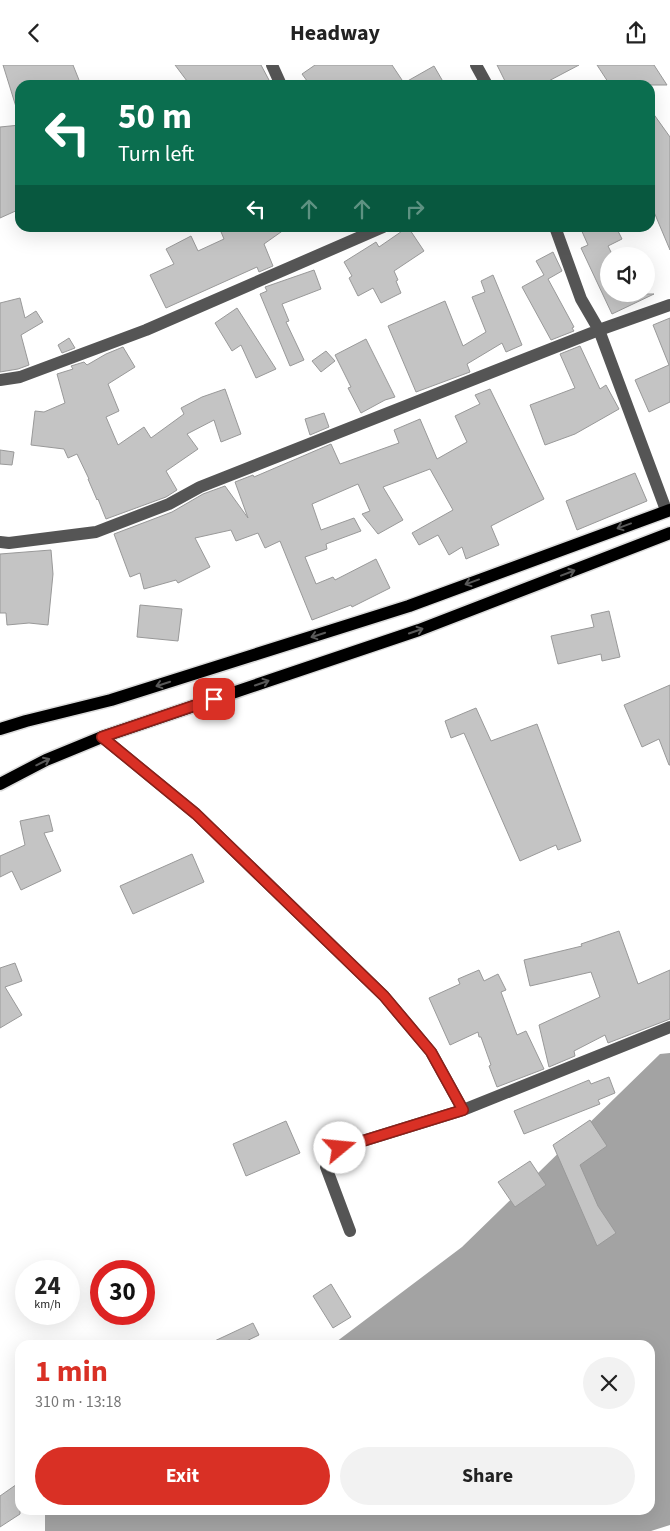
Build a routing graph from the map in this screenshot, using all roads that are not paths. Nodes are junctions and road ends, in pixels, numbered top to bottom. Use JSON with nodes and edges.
{"nodes":[{"id":1,"x":272,"y":65,"type":"edge"},
{"id":2,"x":476,"y":65,"type":"edge"},
{"id":3,"x":279,"y":80,"type":"edge"},
{"id":4,"x":485,"y":80,"type":"edge"},
{"id":5,"x":371,"y":232,"type":"edge"},
{"id":6,"x":557,"y":232,"type":"edge"},
{"id":7,"x":670,"y":305,"type":"edge"},
{"id":8,"x":599,"y":330,"type":"junction"},
{"id":9,"x":0,"y":380,"type":"edge"},
{"id":10,"x":668,"y":510,"type":"edge"},
{"id":11,"x":670,"y":533,"type":"edge"},
{"id":12,"x":0,"y":543,"type":"edge"},
{"id":13,"x":0,"y":729,"type":"edge"},
{"id":14,"x":102,"y":737,"type":"junction"},
{"id":15,"x":0,"y":784,"type":"edge"},
{"id":16,"x":670,"y":1027,"type":"edge"},
{"id":17,"x":463,"y":1110,"type":"junction"},
{"id":18,"x":350,"y":1231,"type":"dead end"}],
"edges":[{"from":1,"to":3,"type":"street"},
{"from":2,"to":4,"type":"street"},
{"from":5,"to":9,"type":"street"},
{"from":6,"to":8,"type":"street"},
{"from":7,"to":8,"type":"street"},
{"from":8,"to":10,"type":"street"},
{"from":8,"to":12,"type":"street"},
{"from":10,"to":13,"type":"main road","one_way":true},
{"from":14,"to":11,"type":"main road","one_way":true},
{"from":15,"to":14,"type":"main road","one_way":true},
{"from":14,"to":17,"type":"street"},
{"from":16,"to":17,"type":"street"},
{"from":17,"to":18,"type":"street"}]}
